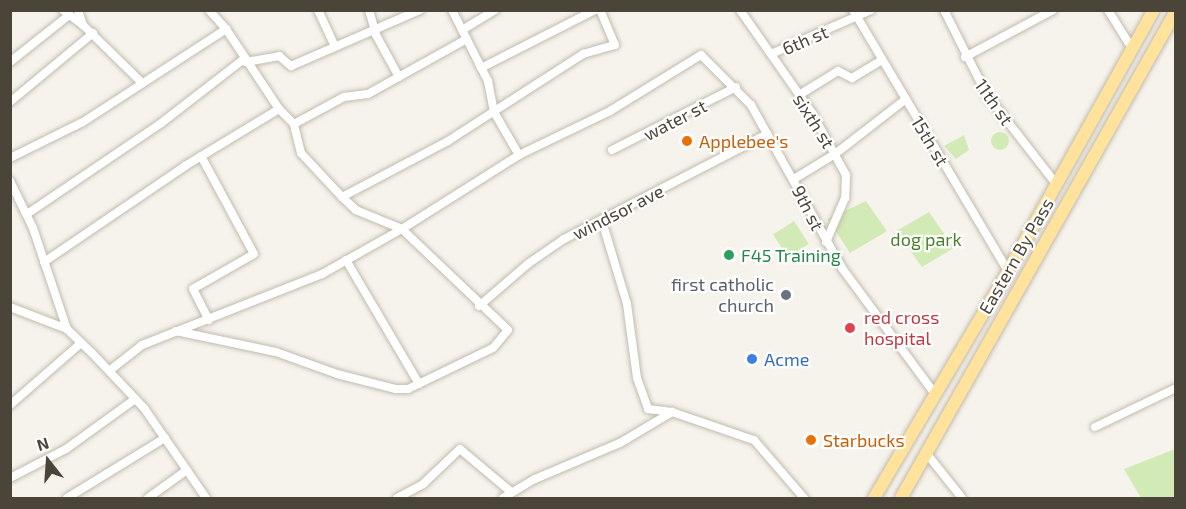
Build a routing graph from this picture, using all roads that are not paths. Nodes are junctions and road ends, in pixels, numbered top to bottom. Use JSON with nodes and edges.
{"nodes":[{"id":1,"x":78,"y":10,"type":"edge"},
{"id":2,"x":209,"y":10,"type":"edge"},
{"id":3,"x":318,"y":10,"type":"edge"},
{"id":4,"x":369,"y":10,"type":"edge"},
{"id":5,"x":420,"y":10,"type":"edge"},
{"id":6,"x":452,"y":10,"type":"edge"},
{"id":7,"x":495,"y":10,"type":"edge"},
{"id":8,"x":598,"y":10,"type":"edge"},
{"id":9,"x":740,"y":10,"type":"edge"},
{"id":10,"x":871,"y":10,"type":"edge"},
{"id":11,"x":944,"y":10,"type":"edge"},
{"id":12,"x":1108,"y":10,"type":"edge"},
{"id":13,"x":1154,"y":10,"type":"edge"},
{"id":14,"x":1176,"y":11,"type":"edge"},
{"id":15,"x":1048,"y":12,"type":"edge"},
{"id":16,"x":66,"y":13,"type":"edge"},
{"id":17,"x":855,"y":14,"type":"edge"},
{"id":18,"x":83,"y":25,"type":"junction"},
{"id":19,"x":226,"y":29,"type":"junction"},
{"id":20,"x":377,"y":30,"type":"junction"},
{"id":21,"x":462,"y":30,"type":"junction"},
{"id":22,"x":93,"y":33,"type":"junction"},
{"id":23,"x":467,"y":39,"type":"junction"},
{"id":24,"x":336,"y":46,"type":"junction"},
{"id":25,"x":1134,"y":50,"type":"junction"},
{"id":26,"x":771,"y":54,"type":"junction"},
{"id":27,"x":965,"y":57,"type":"junction"},
{"id":28,"x":246,"y":60,"type":"junction"},
{"id":29,"x":882,"y":60,"type":"junction"},
{"id":30,"x":10,"y":62,"type":"edge"},
{"id":31,"x":481,"y":68,"type":"junction"},
{"id":32,"x":399,"y":77,"type":"junction"},
{"id":33,"x":142,"y":83,"type":"junction"},
{"id":34,"x":736,"y":87,"type":"junction"},
{"id":35,"x":799,"y":95,"type":"junction"},
{"id":36,"x":906,"y":99,"type":"junction"},
{"id":37,"x":10,"y":102,"type":"edge"},
{"id":38,"x":279,"y":110,"type":"junction"},
{"id":39,"x":494,"y":112,"type":"junction"},
{"id":40,"x":294,"y":124,"type":"junction"},
{"id":41,"x":767,"y":134,"type":"junction"},
{"id":42,"x":612,"y":150,"type":"dead end"},
{"id":43,"x":835,"y":154,"type":"junction"},
{"id":44,"x":519,"y":155,"type":"junction"},
{"id":45,"x":201,"y":156,"type":"junction"},
{"id":46,"x":10,"y":158,"type":"edge"},
{"id":47,"x":794,"y":179,"type":"junction"},
{"id":48,"x":10,"y":181,"type":"edge"},
{"id":49,"x":1057,"y":185,"type":"junction"},
{"id":50,"x":342,"y":197,"type":"junction"},
{"id":51,"x":27,"y":214,"type":"junction"},
{"id":52,"x":602,"y":221,"type":"junction"},
{"id":53,"x":402,"y":229,"type":"junction"},
{"id":54,"x":826,"y":242,"type":"junction"},
{"id":55,"x":346,"y":260,"type":"junction"},
{"id":56,"x":44,"y":262,"type":"junction"},
{"id":57,"x":1008,"y":271,"type":"junction"},
{"id":58,"x":10,"y":306,"type":"edge"},
{"id":59,"x":479,"y":306,"type":"junction"},
{"id":60,"x":209,"y":320,"type":"junction"},
{"id":61,"x":66,"y":329,"type":"junction"},
{"id":62,"x":175,"y":331,"type":"junction"},
{"id":63,"x":81,"y":343,"type":"junction"},
{"id":64,"x":109,"y":371,"type":"junction"},
{"id":65,"x":419,"y":384,"type":"junction"},
{"id":66,"x":1176,"y":388,"type":"edge"},
{"id":67,"x":934,"y":393,"type":"junction"},
{"id":68,"x":135,"y":399,"type":"junction"},
{"id":69,"x":10,"y":405,"type":"edge"},
{"id":70,"x":672,"y":412,"type":"junction"},
{"id":71,"x":1095,"y":427,"type":"dead end"},
{"id":72,"x":165,"y":438,"type":"junction"},
{"id":73,"x":927,"y":454,"type":"junction"},
{"id":74,"x":187,"y":470,"type":"junction"},
{"id":75,"x":10,"y":478,"type":"edge"},
{"id":76,"x":511,"y":492,"type":"junction"},
{"id":77,"x":67,"y":498,"type":"edge"},
{"id":78,"x":148,"y":498,"type":"edge"},
{"id":79,"x":206,"y":498,"type":"edge"},
{"id":80,"x":397,"y":498,"type":"edge"},
{"id":81,"x":503,"y":498,"type":"edge"},
{"id":82,"x":804,"y":498,"type":"edge"},
{"id":83,"x":874,"y":498,"type":"edge"},
{"id":84,"x":901,"y":498,"type":"edge"},
{"id":85,"x":962,"y":498,"type":"edge"}],
"edges":[{"from":1,"to":18,"type":"street"},
{"from":2,"to":19,"type":"street"},
{"from":3,"to":24,"type":"street"},
{"from":4,"to":20,"type":"street"},
{"from":5,"to":20,"type":"street"},
{"from":6,"to":21,"type":"street"},
{"from":7,"to":21,"type":"street"},
{"from":8,"to":31,"type":"street"},
{"from":8,"to":39,"type":"street"},
{"from":9,"to":26,"type":"street","name":"sixth st"},
{"from":10,"to":17,"type":"street","name":"6th st"},
{"from":11,"to":27,"type":"street","name":"11th st"},
{"from":12,"to":25,"type":"street"},
{"from":13,"to":25,"type":"main road","name":"Eastern By Pass"},
{"from":14,"to":73,"type":"main road","name":"Eastern By Pass"},
{"from":15,"to":27,"type":"street"},
{"from":16,"to":18,"type":"street"},
{"from":16,"to":30,"type":"street"},
{"from":17,"to":26,"type":"street","name":"6th st"},
{"from":17,"to":29,"type":"street","name":"15th st"},
{"from":18,"to":22,"type":"street"},
{"from":19,"to":28,"type":"street"},
{"from":19,"to":33,"type":"street"},
{"from":20,"to":24,"type":"street"},
{"from":20,"to":32,"type":"street"},
{"from":21,"to":23,"type":"street"},
{"from":22,"to":33,"type":"street"},
{"from":22,"to":37,"type":"street"},
{"from":23,"to":31,"type":"street"},
{"from":23,"to":32,"type":"street"},
{"from":24,"to":28,"type":"street"},
{"from":25,"to":49,"type":"main road","name":"Eastern By Pass"},
{"from":26,"to":35,"type":"street","name":"sixth st"},
{"from":27,"to":49,"type":"street","name":"11th st"},
{"from":28,"to":38,"type":"street"},
{"from":28,"to":51,"type":"street"},
{"from":29,"to":35,"type":"street"},
{"from":29,"to":36,"type":"street","name":"15th st"},
{"from":31,"to":39,"type":"street"},
{"from":32,"to":40,"type":"street"},
{"from":33,"to":46,"type":"street"},
{"from":34,"to":41,"type":"street","name":"9th st"},
{"from":34,"to":42,"type":"street","name":"water st"},
{"from":34,"to":44,"type":"street","name":"9th st"},
{"from":35,"to":43,"type":"street","name":"sixth st"},
{"from":36,"to":43,"type":"street"},
{"from":36,"to":57,"type":"street","name":"15th st"},
{"from":38,"to":40,"type":"street"},
{"from":38,"to":45,"type":"street"},
{"from":39,"to":44,"type":"street"},
{"from":39,"to":50,"type":"street"},
{"from":40,"to":50,"type":"street"},
{"from":41,"to":47,"type":"street","name":"9th st"},
{"from":41,"to":52,"type":"street","name":"windsor ave"},
{"from":43,"to":47,"type":"street"},
{"from":43,"to":54,"type":"street","name":"sixth st"},
{"from":44,"to":53,"type":"street"},
{"from":45,"to":56,"type":"street"},
{"from":45,"to":60,"type":"street"},
{"from":47,"to":54,"type":"street","name":"9th st"},
{"from":48,"to":51,"type":"street"},
{"from":49,"to":57,"type":"main road","name":"Eastern By Pass"},
{"from":50,"to":53,"type":"street"},
{"from":51,"to":56,"type":"street"},
{"from":52,"to":59,"type":"street","name":"windsor ave"},
{"from":52,"to":70,"type":"street"},
{"from":53,"to":55,"type":"street"},
{"from":53,"to":59,"type":"street"},
{"from":54,"to":67,"type":"street","name":"9th st"},
{"from":55,"to":60,"type":"street"},
{"from":55,"to":65,"type":"street"},
{"from":56,"to":61,"type":"street"},
{"from":57,"to":67,"type":"main road","name":"Eastern By Pass"},
{"from":58,"to":61,"type":"street"},
{"from":59,"to":65,"type":"street"},
{"from":60,"to":62,"type":"street"},
{"from":61,"to":63,"type":"street"},
{"from":62,"to":64,"type":"street"},
{"from":62,"to":65,"type":"street"},
{"from":63,"to":64,"type":"street"},
{"from":63,"to":69,"type":"street"},
{"from":64,"to":68,"type":"street"},
{"from":66,"to":71,"type":"street"},
{"from":67,"to":83,"type":"main road","name":"Eastern By Pass"},
{"from":68,"to":72,"type":"street"},
{"from":68,"to":75,"type":"street"},
{"from":70,"to":76,"type":"street"},
{"from":70,"to":82,"type":"street"},
{"from":72,"to":74,"type":"street"},
{"from":72,"to":77,"type":"street"},
{"from":73,"to":84,"type":"main road","name":"Eastern By Pass"},
{"from":73,"to":85,"type":"street"},
{"from":74,"to":78,"type":"street"},
{"from":74,"to":79,"type":"street"},
{"from":76,"to":80,"type":"street"},
{"from":76,"to":81,"type":"street"}]}
